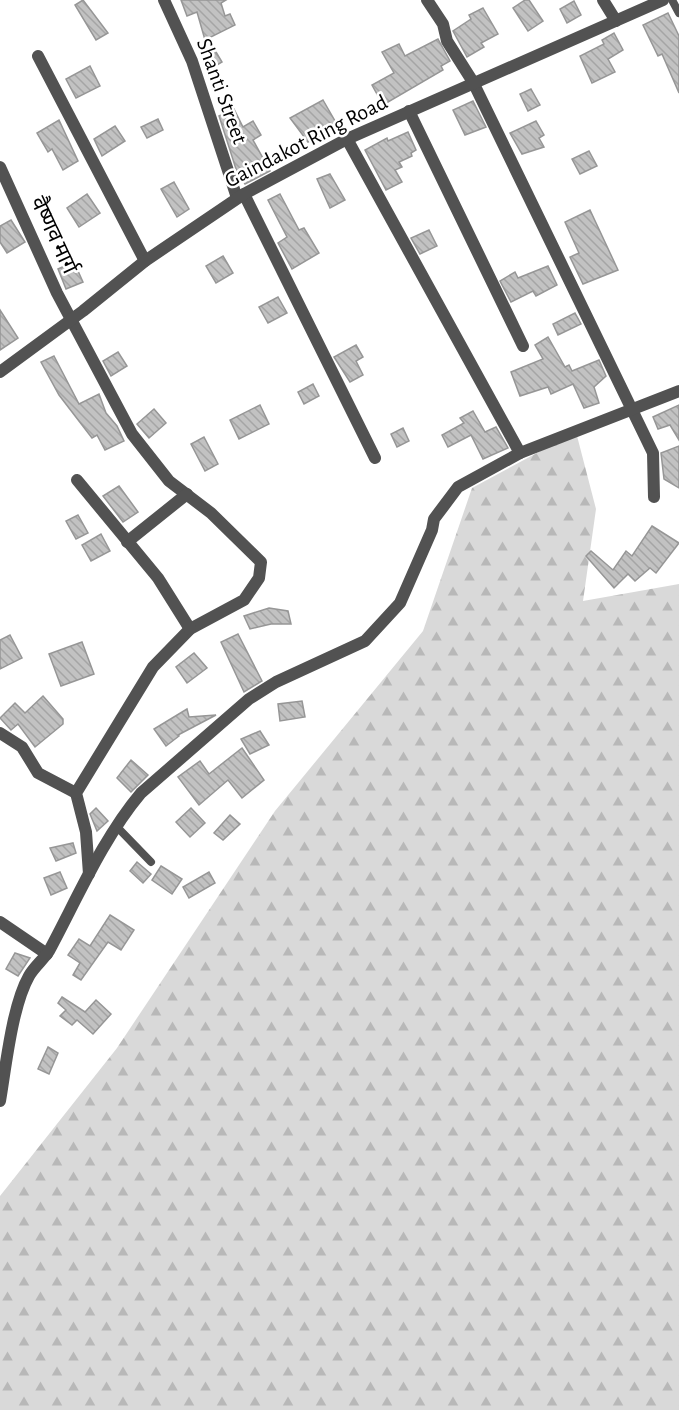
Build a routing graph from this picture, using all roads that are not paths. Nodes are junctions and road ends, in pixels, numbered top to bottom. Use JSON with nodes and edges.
{"nodes":[{"id":1,"x":164,"y":0,"type":"edge"},
{"id":2,"x":427,"y":0,"type":"edge"},
{"id":3,"x":603,"y":0,"type":"edge"},
{"id":4,"x":663,"y":0,"type":"edge"},
{"id":5,"x":672,"y":0,"type":"edge"},
{"id":6,"x":679,"y":13,"type":"edge"},
{"id":7,"x":616,"y":21,"type":"junction"},
{"id":8,"x":38,"y":56,"type":"dead end"},
{"id":9,"x":473,"y":82,"type":"junction"},
{"id":10,"x":409,"y":111,"type":"junction"},
{"id":11,"x":347,"y":139,"type":"junction"},
{"id":12,"x":0,"y":167,"type":"edge"},
{"id":13,"x":241,"y":196,"type":"junction"},
{"id":14,"x":145,"y":261,"type":"junction"},
{"id":15,"x":72,"y":320,"type":"junction"},
{"id":16,"x":523,"y":345,"type":"dead end"},
{"id":17,"x":0,"y":372,"type":"edge"},
{"id":18,"x":679,"y":391,"type":"edge"},
{"id":19,"x":633,"y":410,"type":"junction"},
{"id":20,"x":520,"y":453,"type":"junction"},
{"id":21,"x":375,"y":458,"type":"dead end"},
{"id":22,"x":76,"y":480,"type":"dead end"},
{"id":23,"x":187,"y":494,"type":"junction"},
{"id":24,"x":654,"y":497,"type":"dead end"},
{"id":25,"x":127,"y":542,"type":"junction"},
{"id":26,"x":190,"y":628,"type":"junction"},
{"id":27,"x":0,"y":733,"type":"edge"},
{"id":28,"x":76,"y":793,"type":"junction"},
{"id":29,"x":118,"y":828,"type":"junction"},
{"id":30,"x":151,"y":862,"type":"dead end"},
{"id":31,"x":89,"y":874,"type":"junction"},
{"id":32,"x":0,"y":922,"type":"edge"},
{"id":33,"x":47,"y":954,"type":"junction"},
{"id":34,"x":0,"y":1101,"type":"edge"}],
"edges":[{"from":1,"to":13,"type":"street","name":"Shanti Street"},
{"from":2,"to":9,"type":"street"},
{"from":3,"to":7,"type":"street"},
{"from":4,"to":7,"type":"street","name":"Gaindakot Ring Road"},
{"from":5,"to":6,"type":"lane"},
{"from":7,"to":9,"type":"street","name":"Gaindakot Ring Road"},
{"from":8,"to":14,"type":"street"},
{"from":9,"to":10,"type":"street","name":"Gaindakot Ring Road"},
{"from":9,"to":19,"type":"street"},
{"from":10,"to":11,"type":"street","name":"Gaindakot Ring Road"},
{"from":10,"to":16,"type":"street"},
{"from":11,"to":13,"type":"street","name":"Gaindakot Ring Road"},
{"from":11,"to":20,"type":"street"},
{"from":12,"to":15,"type":"street","name":"वैष्णव मार्ग"},
{"from":13,"to":14,"type":"street","name":"Gaindakot Ring Road"},
{"from":13,"to":21,"type":"street","name":"Shanti Street"},
{"from":14,"to":15,"type":"street","name":"Gaindakot Ring Road"},
{"from":15,"to":17,"type":"street","name":"Gaindakot Ring Road"},
{"from":15,"to":23,"type":"street","name":"वैष्णव मार्ग"},
{"from":18,"to":19,"type":"street"},
{"from":19,"to":20,"type":"street"},
{"from":19,"to":24,"type":"street"},
{"from":20,"to":29,"type":"street"},
{"from":22,"to":25,"type":"street"},
{"from":23,"to":25,"type":"street"},
{"from":23,"to":26,"type":"street","name":"वैष्णव मार्ग"},
{"from":25,"to":26,"type":"street"},
{"from":26,"to":28,"type":"street"},
{"from":27,"to":28,"type":"street"},
{"from":28,"to":31,"type":"street"},
{"from":29,"to":30,"type":"lane"},
{"from":29,"to":31,"type":"street"},
{"from":31,"to":33,"type":"street"},
{"from":32,"to":33,"type":"street"},
{"from":33,"to":34,"type":"street"}]}
